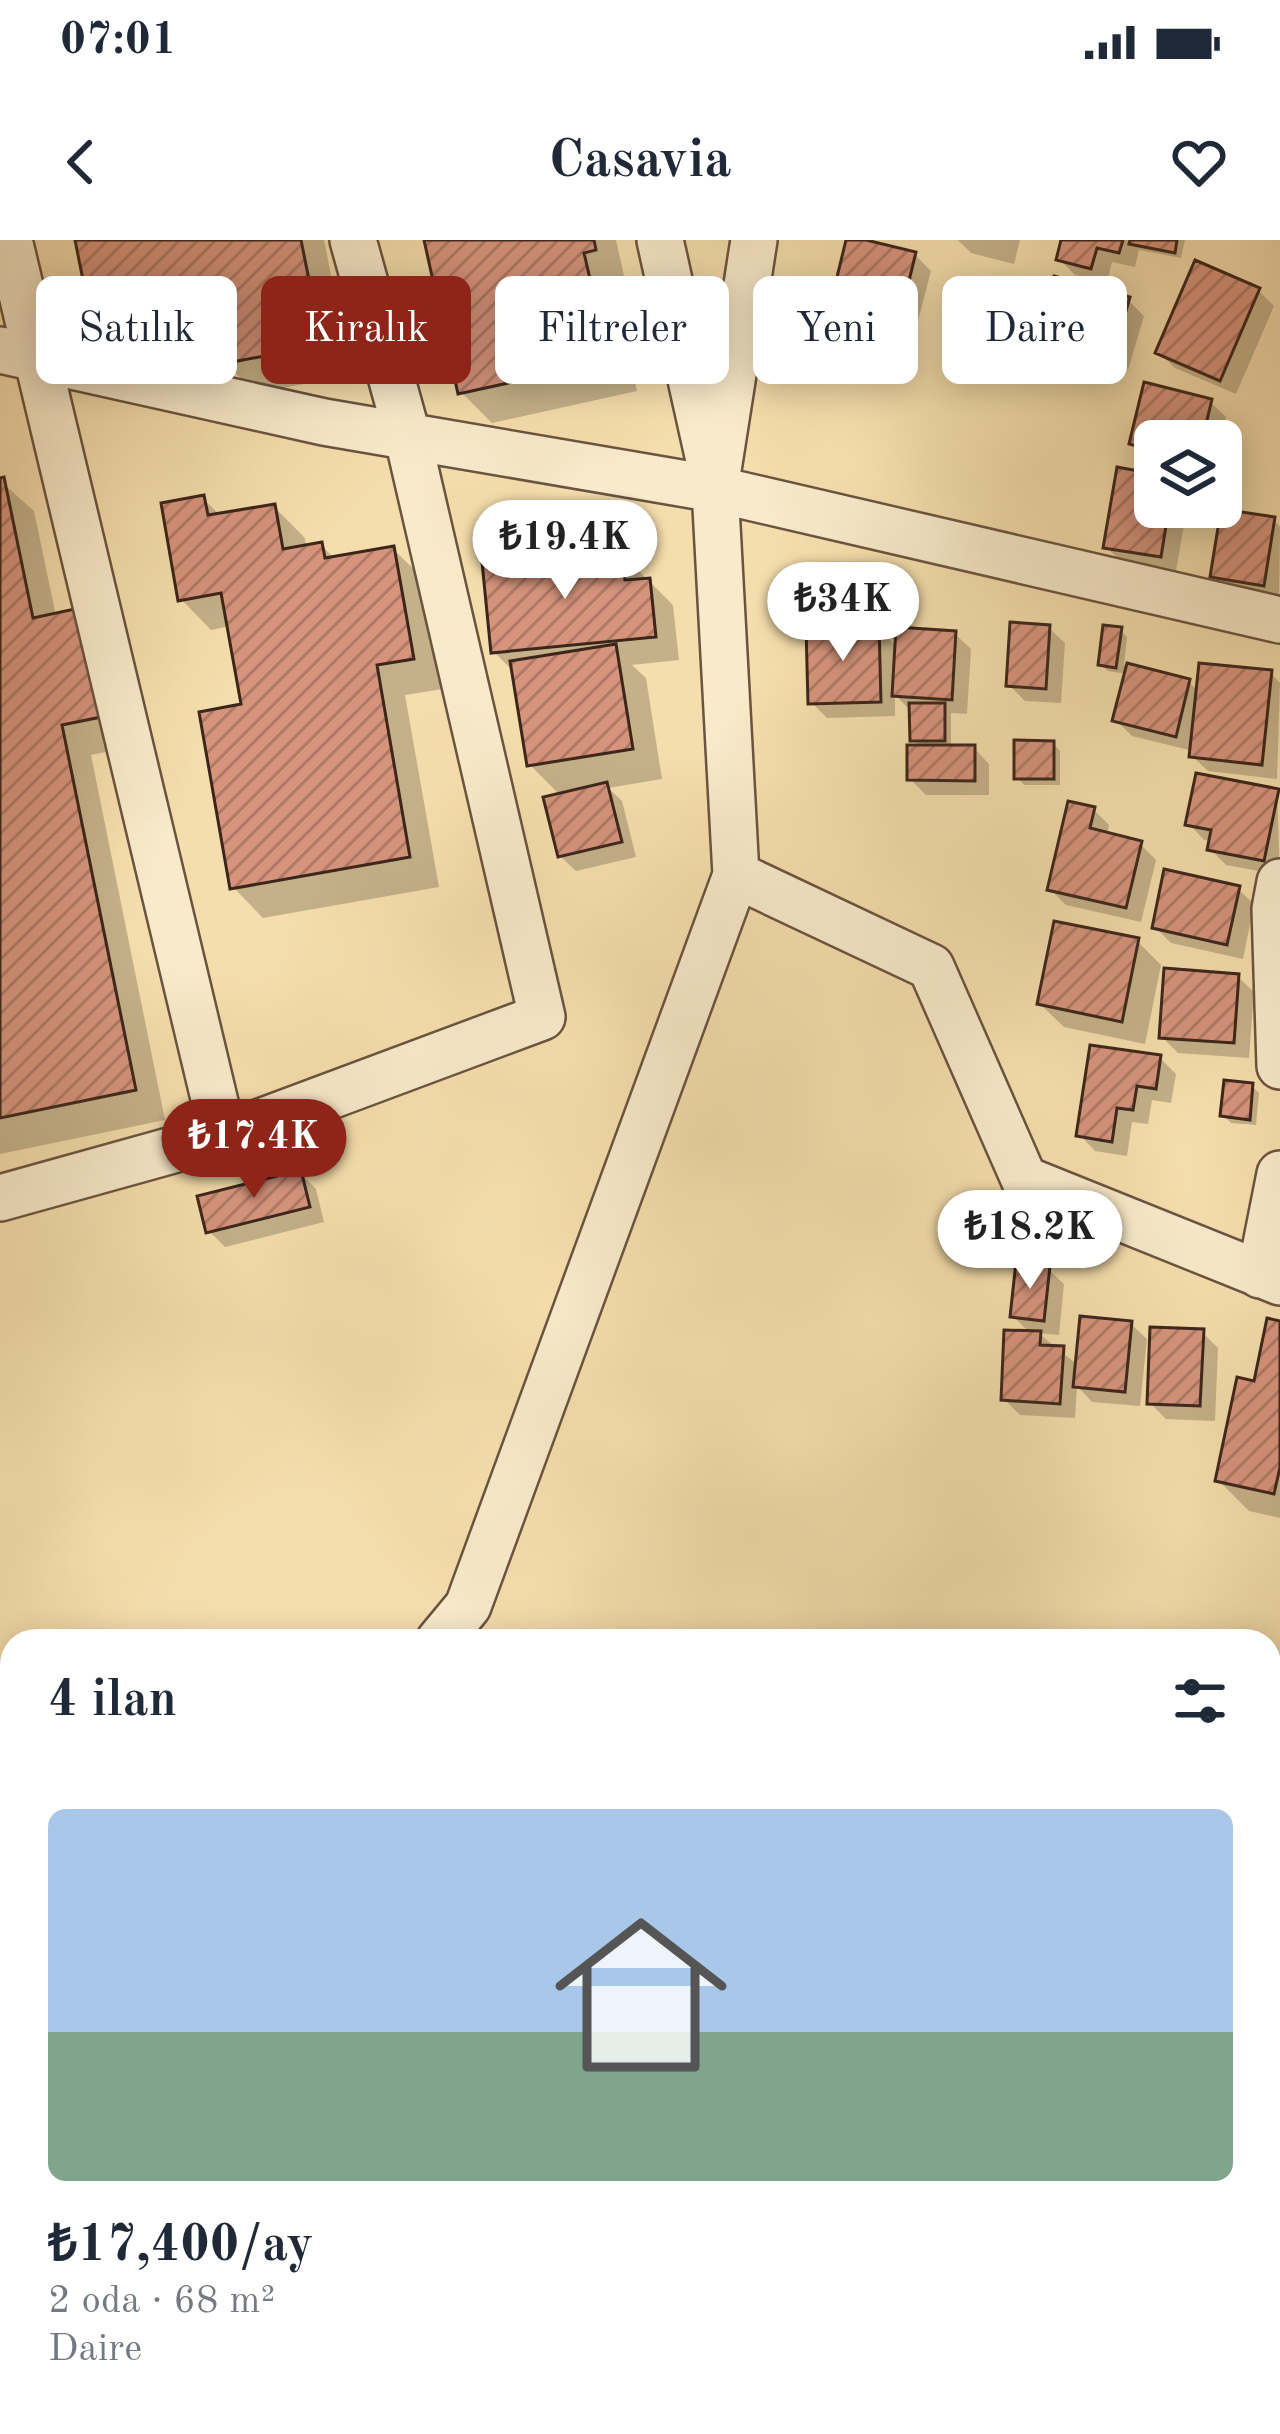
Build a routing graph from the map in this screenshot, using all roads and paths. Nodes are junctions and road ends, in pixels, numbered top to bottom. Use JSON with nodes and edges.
{"nodes":[{"id":1,"x":9,"y":240,"type":"edge"},
{"id":2,"x":353,"y":240,"type":"edge"},
{"id":3,"x":660,"y":240,"type":"edge"},
{"id":4,"x":754,"y":240,"type":"edge"},
{"id":5,"x":20,"y":354,"type":"edge"},
{"id":6,"x":407,"y":434,"type":"junction"},
{"id":7,"x":716,"y":489,"type":"junction"},
{"id":8,"x":1280,"y":620,"type":"edge"},
{"id":9,"x":736,"y":874,"type":"junction"},
{"id":10,"x":1280,"y":882,"type":"edge"},
{"id":11,"x":1280,"y":1066,"type":"edge"},
{"id":12,"x":224,"y":1136,"type":"junction"},
{"id":13,"x":1280,"y":1174,"type":"edge"},
{"id":14,"x":0,"y":1198,"type":"edge"},
{"id":15,"x":1270,"y":1278,"type":"edge"},
{"id":16,"x":478,"y":1624,"type":"edge"}],
"edges":[{"from":1,"to":5,"type":"street"},
{"from":2,"to":6,"type":"street"},
{"from":3,"to":7,"type":"street"},
{"from":4,"to":7,"type":"street"},
{"from":5,"to":6,"type":"street"},
{"from":5,"to":12,"type":"street"},
{"from":6,"to":7,"type":"street"},
{"from":6,"to":12,"type":"street"},
{"from":7,"to":8,"type":"street"},
{"from":7,"to":9,"type":"street"},
{"from":9,"to":15,"type":"street"},
{"from":9,"to":16,"type":"street"},
{"from":10,"to":11,"type":"street"},
{"from":12,"to":14,"type":"street"},
{"from":13,"to":15,"type":"street"}]}
